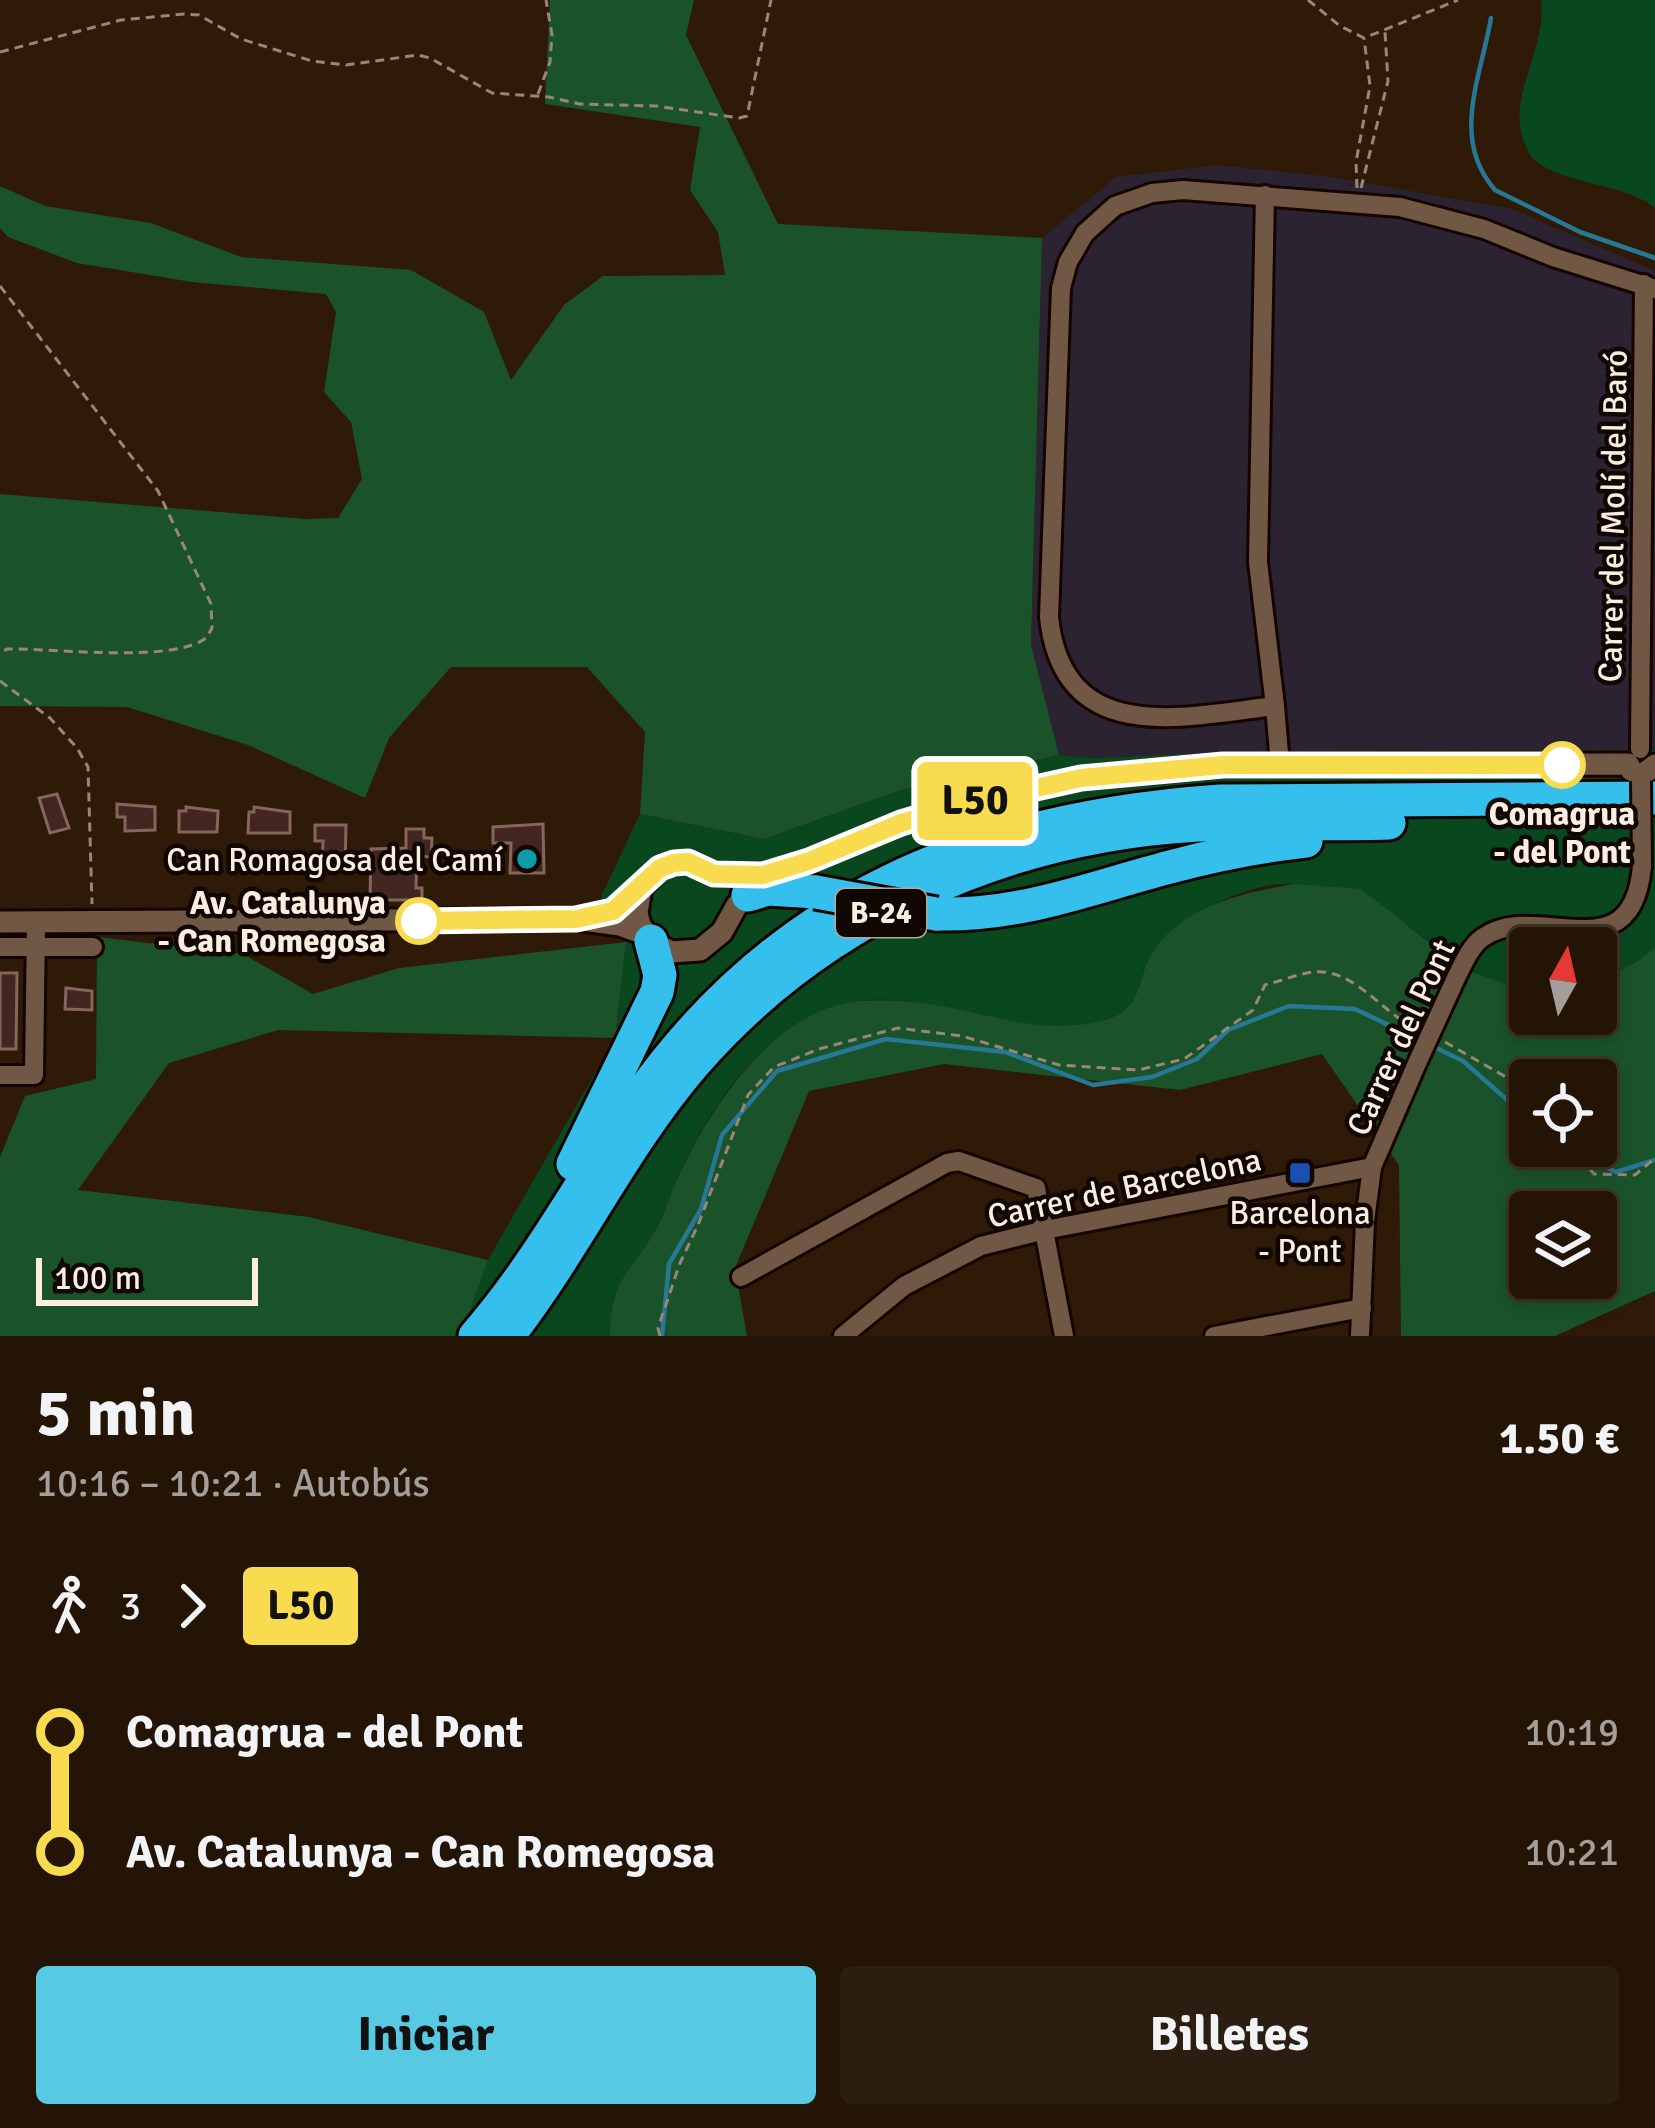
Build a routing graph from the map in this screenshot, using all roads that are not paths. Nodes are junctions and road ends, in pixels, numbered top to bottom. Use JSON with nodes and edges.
{"nodes":[{"id":1,"x":1264,"y":196,"type":"junction"},
{"id":2,"x":1650,"y":286,"type":"edge"},
{"id":3,"x":1275,"y":706,"type":"junction"},
{"id":4,"x":1280,"y":765,"type":"junction"},
{"id":5,"x":1645,"y":771,"type":"edge"},
{"id":6,"x":1655,"y":820,"type":"edge"},
{"id":7,"x":1438,"y":821,"type":"junction"},
{"id":8,"x":783,"y":870,"type":"junction"},
{"id":9,"x":714,"y":874,"type":"junction"},
{"id":10,"x":641,"y":888,"type":"junction"},
{"id":11,"x":738,"y":907,"type":"junction"},
{"id":12,"x":576,"y":919,"type":"junction"},
{"id":13,"x":36,"y":921,"type":"junction"},
{"id":14,"x":0,"y":922,"type":"edge"},
{"id":15,"x":648,"y":938,"type":"junction"},
{"id":16,"x":0,"y":947,"type":"edge"},
{"id":17,"x":35,"y":947,"type":"junction"},
{"id":18,"x":93,"y":947,"type":"dead end"},
{"id":19,"x":0,"y":1076,"type":"edge"},
{"id":20,"x":1372,"y":1168,"type":"junction"},
{"id":21,"x":1045,"y":1230,"type":"junction"},
{"id":22,"x":526,"y":1273,"type":"junction"},
{"id":23,"x":741,"y":1277,"type":"dead end"},
{"id":24,"x":1362,"y":1308,"type":"junction"},
{"id":25,"x":475,"y":1336,"type":"edge"},
{"id":26,"x":508,"y":1336,"type":"edge"},
{"id":27,"x":842,"y":1336,"type":"edge"},
{"id":28,"x":1064,"y":1336,"type":"edge"},
{"id":29,"x":1214,"y":1336,"type":"edge"},
{"id":30,"x":1360,"y":1336,"type":"edge"}],
"edges":[{"from":1,"to":2,"type":"street"},
{"from":1,"to":3,"type":"street"},
{"from":1,"to":3,"type":"street"},
{"from":2,"to":5,"type":"street","name":"Carrer del Molí del Baró"},
{"from":3,"to":4,"type":"street"},
{"from":4,"to":5,"type":"street"},
{"from":4,"to":8,"type":"street"},
{"from":5,"to":20,"type":"street","name":"Carrer del Pont","bridge":true},
{"from":5,"to":22,"type":"highway","number":"B-24"},
{"from":6,"to":7,"type":"highway","number":"B-24"},
{"from":7,"to":11,"type":"highway","bridge":true},
{"from":7,"to":26,"type":"highway","number":"B-24"},
{"from":8,"to":9,"type":"street"},
{"from":8,"to":11,"type":"street"},
{"from":9,"to":10,"type":"street"},
{"from":9,"to":11,"type":"street"},
{"from":10,"to":12,"type":"street"},
{"from":10,"to":15,"type":"street"},
{"from":11,"to":15,"type":"street"},
{"from":12,"to":13,"type":"street"},
{"from":12,"to":15,"type":"street"},
{"from":13,"to":14,"type":"street"},
{"from":13,"to":17,"type":"street"},
{"from":15,"to":22,"type":"highway"},
{"from":16,"to":17,"type":"street"},
{"from":17,"to":18,"type":"street"},
{"from":17,"to":19,"type":"street"},
{"from":20,"to":21,"type":"street","name":"Carrer de Barcelona"},
{"from":20,"to":24,"type":"street","name":"Carrer del Pont"},
{"from":21,"to":23,"type":"street"},
{"from":21,"to":27,"type":"street","name":"Carrer de Barcelona"},
{"from":21,"to":28,"type":"street"},
{"from":22,"to":25,"type":"highway","number":"B-24"},
{"from":24,"to":29,"type":"street"},
{"from":24,"to":30,"type":"street","name":"Carrer del Pont"}]}
